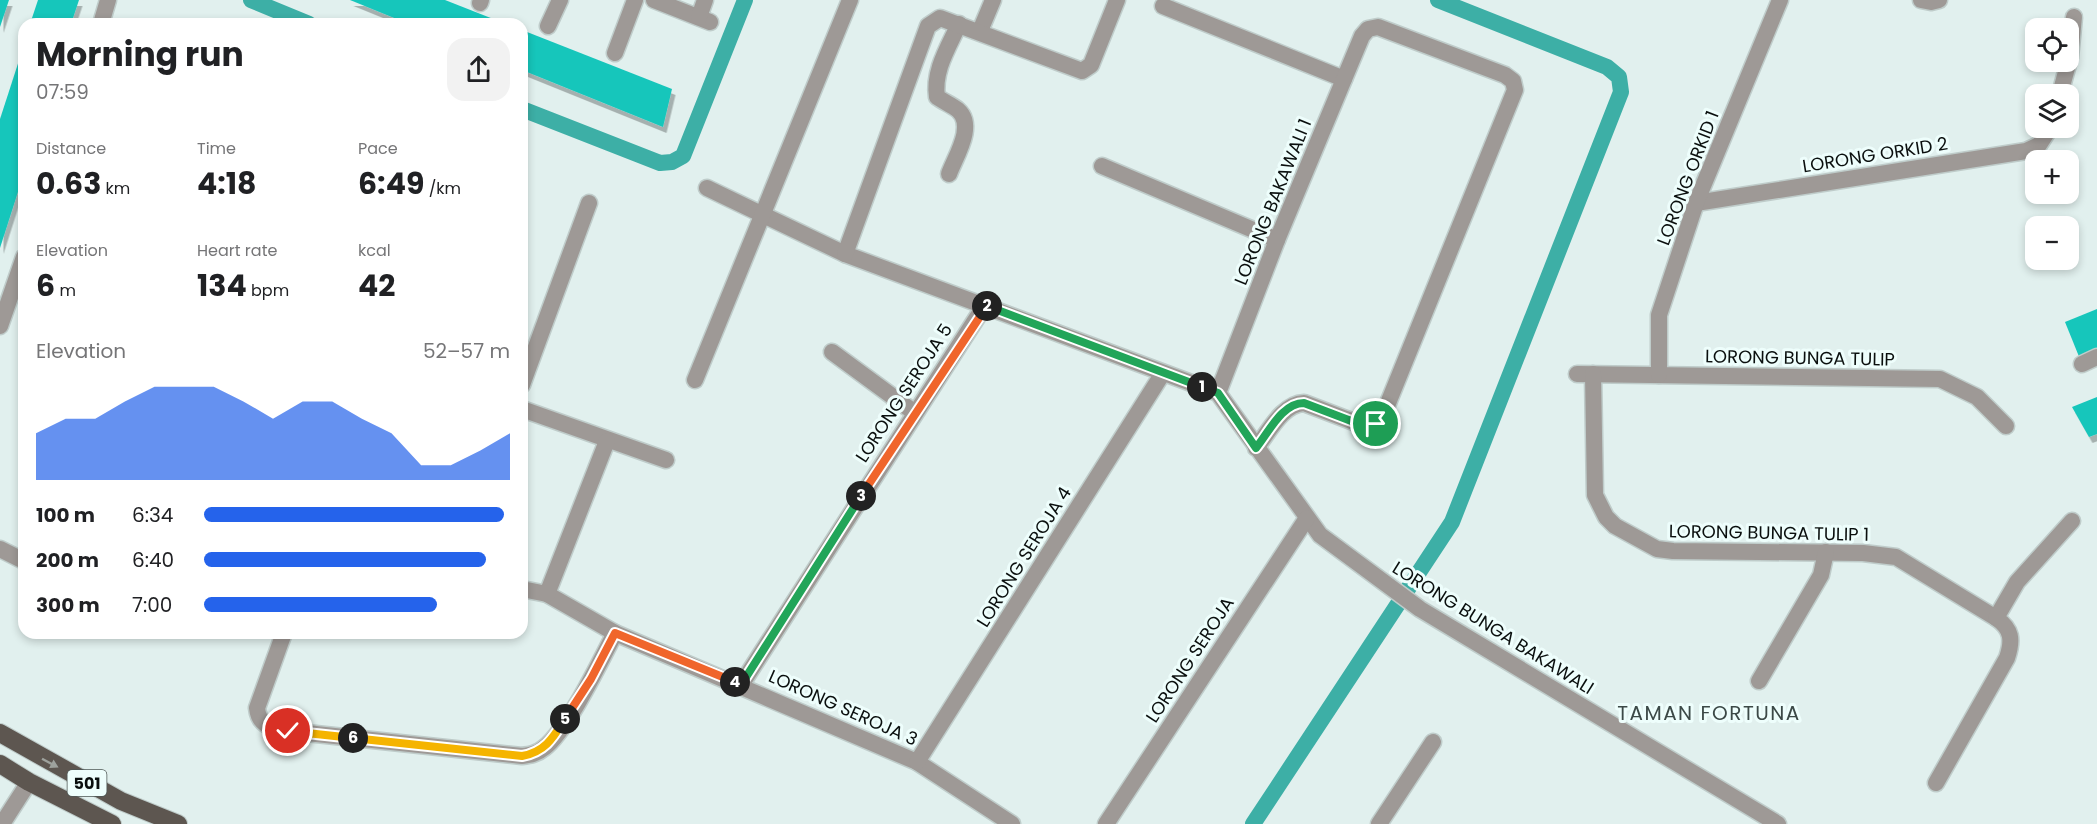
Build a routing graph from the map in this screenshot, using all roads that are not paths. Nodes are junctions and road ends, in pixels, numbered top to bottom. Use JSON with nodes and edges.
{"nodes":[{"id":1,"x":108,"y":0,"type":"edge"},
{"id":2,"x":560,"y":0,"type":"edge"},
{"id":3,"x":635,"y":0,"type":"edge"},
{"id":4,"x":654,"y":0,"type":"edge"},
{"id":5,"x":705,"y":0,"type":"edge"},
{"id":6,"x":850,"y":0,"type":"edge"},
{"id":7,"x":993,"y":0,"type":"edge"},
{"id":8,"x":1117,"y":0,"type":"edge"},
{"id":9,"x":1780,"y":0,"type":"edge"},
{"id":10,"x":1163,"y":6,"type":"dead end"},
{"id":11,"x":2074,"y":17,"type":"dead end"},
{"id":12,"x":103,"y":18,"type":"edge"},
{"id":13,"x":959,"y":24,"type":"junction"},
{"id":14,"x":549,"y":26,"type":"dead end"},
{"id":15,"x":980,"y":31,"type":"junction"},
{"id":16,"x":615,"y":53,"type":"dead end"},
{"id":17,"x":1344,"y":79,"type":"junction"},
{"id":18,"x":2063,"y":84,"type":"edge"},
{"id":19,"x":2044,"y":138,"type":"edge"},
{"id":20,"x":1102,"y":166,"type":"dead end"},
{"id":21,"x":948,"y":174,"type":"dead end"},
{"id":22,"x":707,"y":188,"type":"dead end"},
{"id":23,"x":589,"y":203,"type":"dead end"},
{"id":24,"x":1696,"y":203,"type":"junction"},
{"id":25,"x":762,"y":214,"type":"junction"},
{"id":26,"x":1277,"y":240,"type":"junction"},
{"id":27,"x":845,"y":254,"type":"junction"},
{"id":28,"x":18,"y":274,"type":"edge"},
{"id":29,"x":985,"y":305,"type":"junction"},
{"id":30,"x":0,"y":326,"type":"edge"},
{"id":31,"x":832,"y":352,"type":"dead end"},
{"id":32,"x":528,"y":369,"type":"edge"},
{"id":33,"x":1163,"y":373,"type":"junction"},
{"id":34,"x":1585,"y":374,"type":"joint"},
{"id":35,"x":1659,"y":375,"type":"junction"},
{"id":36,"x":695,"y":380,"type":"dead end"},
{"id":37,"x":1218,"y":393,"type":"junction"},
{"id":38,"x":528,"y":411,"type":"edge"},
{"id":39,"x":915,"y":413,"type":"junction"},
{"id":40,"x":2006,"y":426,"type":"dead end"},
{"id":41,"x":607,"y":441,"type":"junction"},
{"id":42,"x":1256,"y":448,"type":"junction"},
{"id":43,"x":666,"y":460,"type":"dead end"},
{"id":44,"x":1307,"y":518,"type":"junction"},
{"id":45,"x":2072,"y":521,"type":"dead end"},
{"id":46,"x":0,"y":549,"type":"edge"},
{"id":47,"x":1826,"y":552,"type":"junction"},
{"id":48,"x":18,"y":558,"type":"edge"},
{"id":49,"x":528,"y":590,"type":"edge"},
{"id":50,"x":547,"y":594,"type":"junction"},
{"id":51,"x":1996,"y":618,"type":"junction"},
{"id":52,"x":615,"y":633,"type":"junction"},
{"id":53,"x":282,"y":639,"type":"edge"},
{"id":54,"x":1759,"y":681,"type":"dead end"},
{"id":55,"x":741,"y":685,"type":"junction"},
{"id":56,"x":0,"y":733,"type":"edge"},
{"id":57,"x":1433,"y":742,"type":"dead end"},
{"id":58,"x":917,"y":762,"type":"junction"},
{"id":59,"x":0,"y":764,"type":"edge"},
{"id":60,"x":29,"y":782,"type":"junction"},
{"id":61,"x":1936,"y":783,"type":"dead end"},
{"id":62,"x":77,"y":806,"type":"junction"},
{"id":63,"x":8,"y":822,"type":"edge"},
{"id":64,"x":93,"y":824,"type":"edge"},
{"id":65,"x":112,"y":824,"type":"edge"},
{"id":66,"x":178,"y":824,"type":"edge"},
{"id":67,"x":1012,"y":824,"type":"edge"},
{"id":68,"x":1106,"y":824,"type":"edge"},
{"id":69,"x":1379,"y":824,"type":"edge"},
{"id":70,"x":1778,"y":824,"type":"edge"}],
"edges":[{"from":1,"to":12,"type":"street"},
{"from":2,"to":14,"type":"street"},
{"from":3,"to":16,"type":"street"},
{"from":4,"to":5,"type":"street"},
{"from":6,"to":25,"type":"street"},
{"from":7,"to":15,"type":"street"},
{"from":8,"to":15,"type":"street"},
{"from":9,"to":24,"type":"street","name":"LORONG ORKID 1"},
{"from":10,"to":17,"type":"street"},
{"from":11,"to":18,"type":"street"},
{"from":13,"to":15,"type":"street"},
{"from":13,"to":21,"type":"street"},
{"from":13,"to":27,"type":"street"},
{"from":17,"to":26,"type":"street","name":"LORONG BAKAWALI 1"},
{"from":17,"to":42,"type":"street","name":"LORONG BAKAWALI 1"},
{"from":19,"to":24,"type":"street","name":"LORONG ORKID 2"},
{"from":20,"to":26,"type":"street"},
{"from":22,"to":25,"type":"street"},
{"from":23,"to":32,"type":"street"},
{"from":24,"to":35,"type":"street","name":"LORONG ORKID 1"},
{"from":25,"to":27,"type":"street"},
{"from":25,"to":36,"type":"street"},
{"from":26,"to":37,"type":"street","name":"LORONG BAKAWALI 1"},
{"from":27,"to":29,"type":"street"},
{"from":28,"to":30,"type":"street"},
{"from":29,"to":33,"type":"street"},
{"from":29,"to":39,"type":"street","name":"LORONG SEROJA 5"},
{"from":31,"to":39,"type":"street"},
{"from":33,"to":37,"type":"street"},
{"from":33,"to":58,"type":"street","name":"LORONG SEROJA 4"},
{"from":34,"to":35,"type":"street","name":"LORONG BUNGA TULIP"},
{"from":34,"to":47,"type":"street","name":"LORONG BUNGA TULIP 1"},
{"from":35,"to":40,"type":"street","name":"LORONG BUNGA TULIP"},
{"from":37,"to":42,"type":"street","name":"LORONG BUNGA BAKAWALI"},
{"from":38,"to":41,"type":"street"},
{"from":39,"to":55,"type":"street","name":"LORONG SEROJA 5"},
{"from":41,"to":43,"type":"street"},
{"from":41,"to":50,"type":"street"},
{"from":42,"to":44,"type":"street","name":"LORONG BUNGA BAKAWALI"},
{"from":44,"to":68,"type":"street","name":"LORONG SEROJA"},
{"from":44,"to":70,"type":"street","name":"LORONG BUNGA BAKAWALI"},
{"from":45,"to":51,"type":"street"},
{"from":46,"to":48,"type":"street"},
{"from":47,"to":51,"type":"street","name":"LORONG BUNGA TULIP 1"},
{"from":47,"to":54,"type":"street"},
{"from":49,"to":50,"type":"street","name":"LORONG SEROJA 3"},
{"from":50,"to":52,"type":"street","name":"LORONG SEROJA 3"},
{"from":51,"to":61,"type":"street"},
{"from":52,"to":53,"type":"street"},
{"from":52,"to":55,"type":"street","name":"LORONG SEROJA 3"},
{"from":55,"to":58,"type":"street","name":"LORONG SEROJA 3"},
{"from":56,"to":66,"type":"main road","number":"501","one_way":true},
{"from":57,"to":69,"type":"street"},
{"from":58,"to":67,"type":"street","name":"LORONG SEROJA 3"},
{"from":59,"to":60,"type":"main road","number":"501"},
{"from":60,"to":62,"type":"main road","number":"501"},
{"from":60,"to":63,"type":"street"},
{"from":62,"to":64,"type":"street"},
{"from":62,"to":65,"type":"main road","number":"501"}]}
